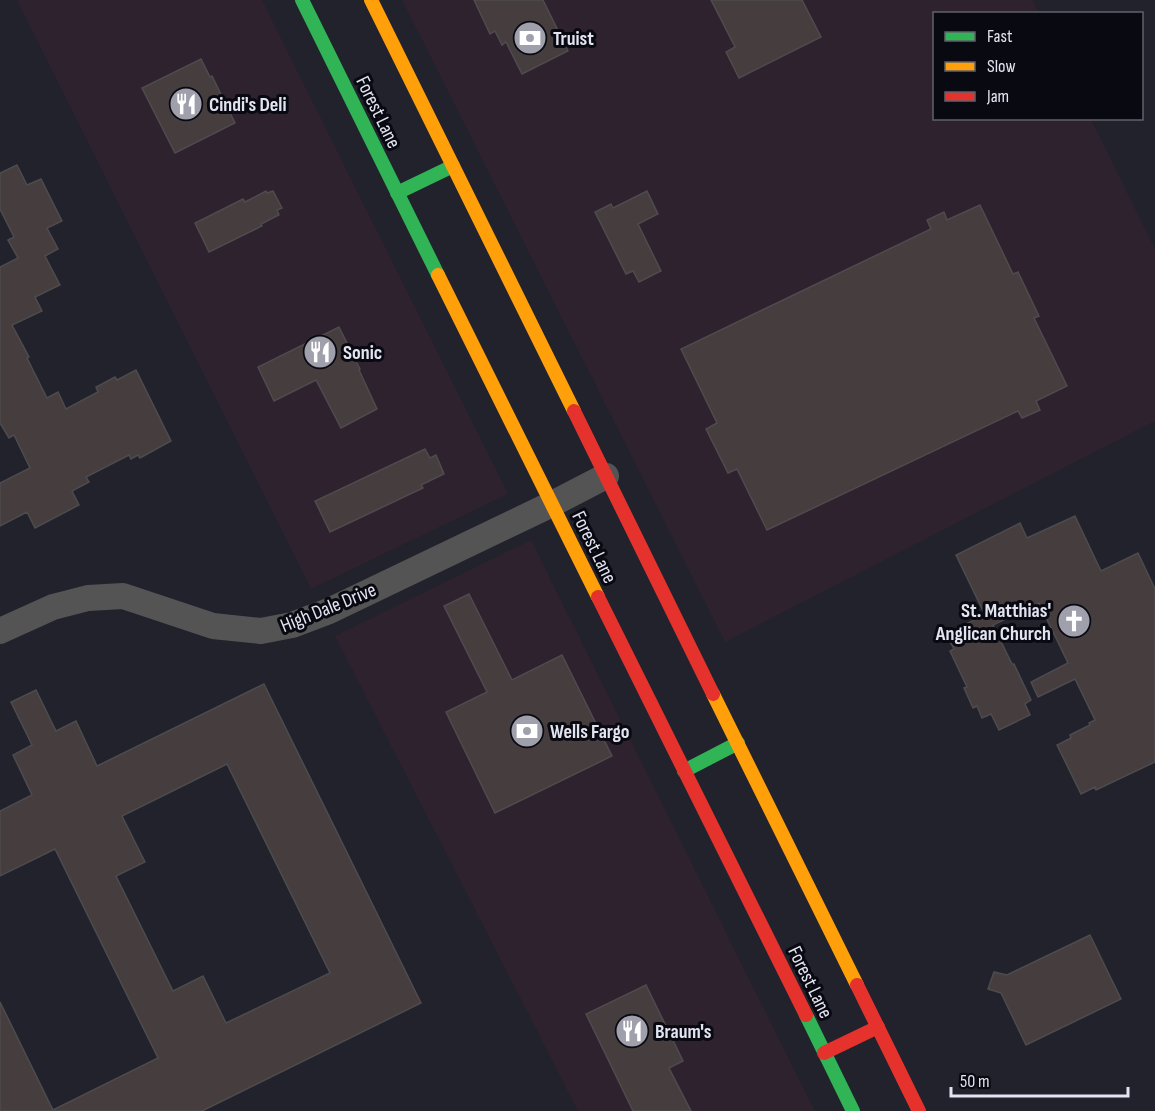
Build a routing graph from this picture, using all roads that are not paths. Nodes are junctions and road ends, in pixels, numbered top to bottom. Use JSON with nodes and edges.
{"nodes":[{"id":1,"x":302,"y":0,"type":"edge"},
{"id":2,"x":371,"y":0,"type":"edge"},
{"id":3,"x":453,"y":166,"type":"junction"},
{"id":4,"x":397,"y":193,"type":"junction"},
{"id":5,"x":606,"y":476,"type":"junction"},
{"id":6,"x":552,"y":504,"type":"junction"},
{"id":7,"x":0,"y":632,"type":"edge"},
{"id":8,"x":738,"y":743,"type":"junction"},
{"id":9,"x":684,"y":771,"type":"junction"},
{"id":10,"x":878,"y":1027,"type":"junction"},
{"id":11,"x":824,"y":1053,"type":"junction"},
{"id":12,"x":853,"y":1111,"type":"edge"},
{"id":13,"x":919,"y":1111,"type":"edge"}],
"edges":[{"from":1,"to":4,"type":"main road","name":"Forest Lane"},
{"from":2,"to":3,"type":"main road","name":"Forest Lane"},
{"from":3,"to":4,"type":"main road"},
{"from":3,"to":5,"type":"main road","name":"Forest Lane"},
{"from":4,"to":6,"type":"main road","name":"Forest Lane"},
{"from":5,"to":6,"type":"street","name":"High Dale Drive"},
{"from":5,"to":8,"type":"main road","name":"Forest Lane"},
{"from":6,"to":7,"type":"street","name":"High Dale Drive"},
{"from":6,"to":9,"type":"main road","name":"Forest Lane"},
{"from":8,"to":9,"type":"main road"},
{"from":8,"to":10,"type":"main road","name":"Forest Lane"},
{"from":9,"to":11,"type":"main road","name":"Forest Lane"},
{"from":10,"to":11,"type":"main road"},
{"from":10,"to":13,"type":"main road","name":"Forest Lane"},
{"from":11,"to":12,"type":"main road","name":"Forest Lane"}]}
